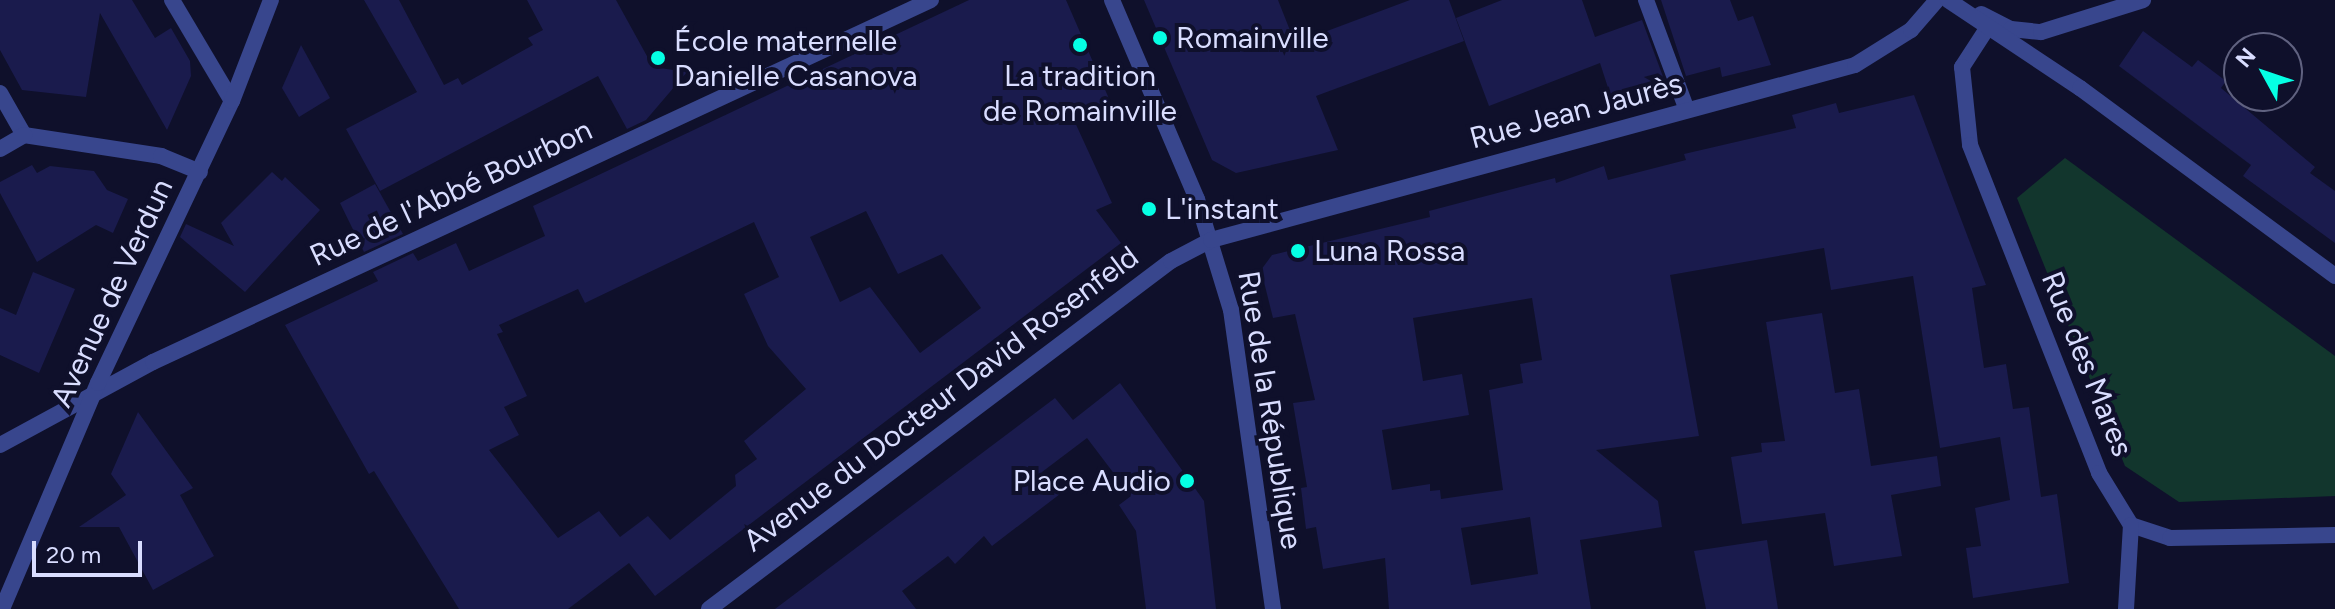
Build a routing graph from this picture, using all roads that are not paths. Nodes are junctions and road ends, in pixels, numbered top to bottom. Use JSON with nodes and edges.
{"nodes":[{"id":1,"x":172,"y":0,"type":"edge"},
{"id":2,"x":271,"y":0,"type":"edge"},
{"id":3,"x":931,"y":0,"type":"edge"},
{"id":4,"x":1112,"y":0,"type":"edge"},
{"id":5,"x":1646,"y":0,"type":"edge"},
{"id":6,"x":1937,"y":0,"type":"edge"},
{"id":7,"x":1950,"y":0,"type":"edge"},
{"id":8,"x":2143,"y":0,"type":"edge"},
{"id":9,"x":1988,"y":27,"type":"junction"},
{"id":10,"x":0,"y":93,"type":"edge"},
{"id":11,"x":232,"y":101,"type":"junction"},
{"id":12,"x":1687,"y":110,"type":"junction"},
{"id":13,"x":24,"y":135,"type":"junction"},
{"id":14,"x":0,"y":149,"type":"edge"},
{"id":15,"x":200,"y":172,"type":"junction"},
{"id":16,"x":1211,"y":240,"type":"junction"},
{"id":17,"x":2335,"y":276,"type":"edge"},
{"id":18,"x":94,"y":393,"type":"junction"},
{"id":19,"x":0,"y":445,"type":"edge"},
{"id":20,"x":2131,"y":525,"type":"junction"},
{"id":21,"x":2335,"y":535,"type":"edge"},
{"id":22,"x":2,"y":609,"type":"edge"},
{"id":23,"x":709,"y":609,"type":"edge"},
{"id":24,"x":1273,"y":609,"type":"edge"},
{"id":25,"x":2126,"y":609,"type":"edge"}],
"edges":[{"from":1,"to":11,"type":"street"},
{"from":2,"to":11,"type":"street","name":"Avenue de Verdun"},
{"from":3,"to":18,"type":"street","name":"Rue de l'Abbé Bourbon"},
{"from":4,"to":16,"type":"street","name":"Rue de la République"},
{"from":5,"to":12,"type":"street"},
{"from":6,"to":12,"type":"street","name":"Rue Jean Jaurès"},
{"from":7,"to":8,"type":"street"},
{"from":7,"to":9,"type":"street"},
{"from":9,"to":17,"type":"street"},
{"from":9,"to":20,"type":"street","name":"Rue des Mares"},
{"from":10,"to":13,"type":"street"},
{"from":11,"to":15,"type":"street","name":"Avenue de Verdun"},
{"from":12,"to":16,"type":"street","name":"Rue Jean Jaurès"},
{"from":13,"to":14,"type":"street"},
{"from":13,"to":15,"type":"street"},
{"from":15,"to":18,"type":"street","name":"Avenue de Verdun"},
{"from":16,"to":23,"type":"street","name":"Avenue du Docteur David Rosenfeld"},
{"from":16,"to":24,"type":"street","name":"Rue de la République"},
{"from":18,"to":19,"type":"street","name":"Rue de l'Abbé Bourbon"},
{"from":18,"to":22,"type":"street","name":"Avenue de Verdun"},
{"from":20,"to":21,"type":"street"},
{"from":20,"to":25,"type":"street"}]}
